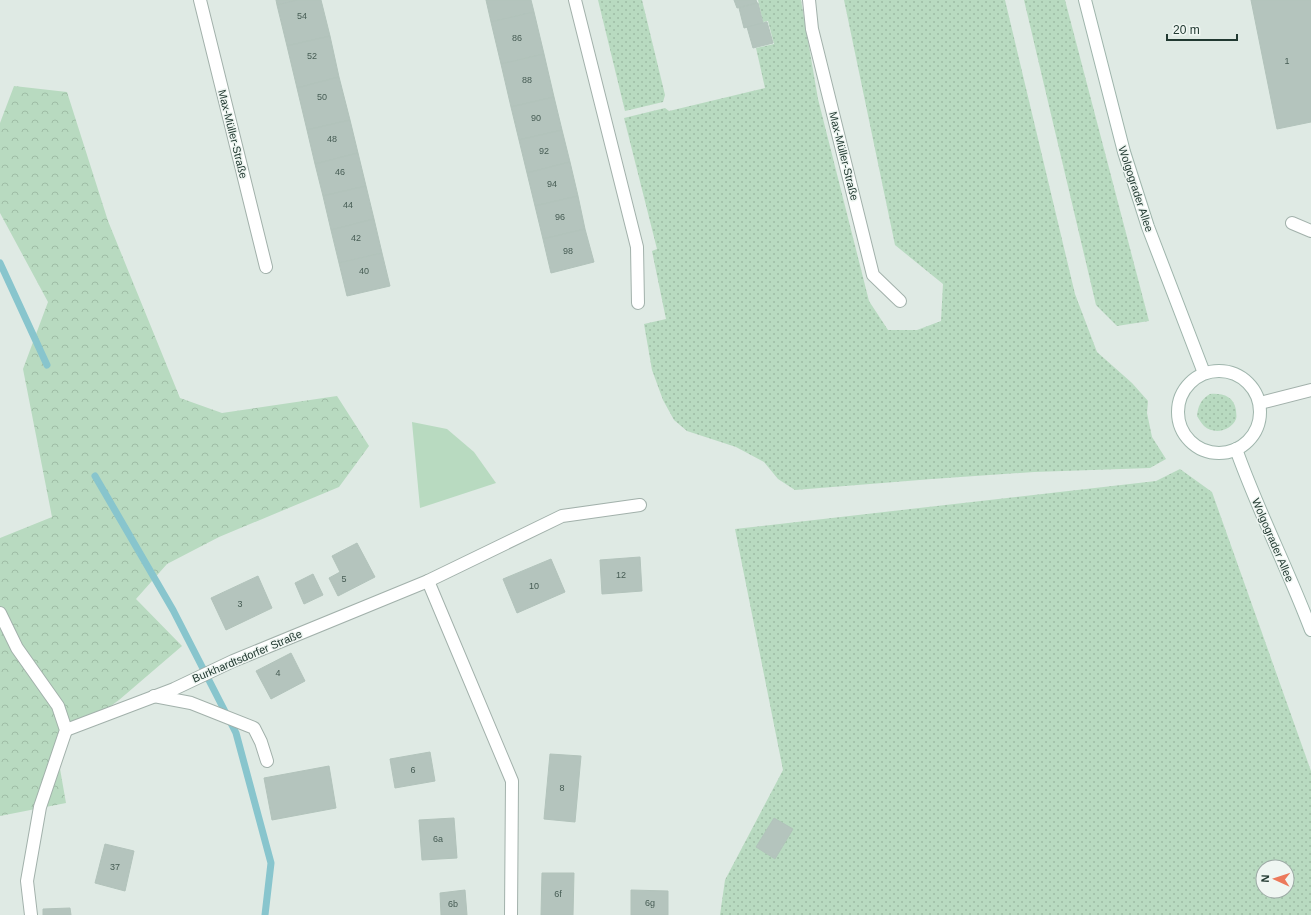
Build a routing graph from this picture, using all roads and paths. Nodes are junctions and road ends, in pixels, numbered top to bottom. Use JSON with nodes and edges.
{"nodes":[{"id":1,"x":200,"y":0,"type":"edge"},
{"id":2,"x":575,"y":0,"type":"edge"},
{"id":3,"x":809,"y":0,"type":"edge"},
{"id":4,"x":1085,"y":0,"type":"edge"},
{"id":5,"x":1292,"y":223,"type":"dead end"},
{"id":6,"x":1311,"y":231,"type":"edge"},
{"id":7,"x":266,"y":267,"type":"dead end"},
{"id":8,"x":900,"y":301,"type":"dead end"},
{"id":9,"x":638,"y":303,"type":"dead end"},
{"id":10,"x":1204,"y":373,"type":"junction"},
{"id":11,"x":1311,"y":390,"type":"edge"},
{"id":12,"x":1260,"y":402,"type":"junction"},
{"id":13,"x":1236,"y":449,"type":"junction"},
{"id":14,"x":640,"y":505,"type":"dead end"},
{"id":15,"x":428,"y":581,"type":"junction"},
{"id":16,"x":0,"y":612,"type":"edge"},
{"id":17,"x":1311,"y":630,"type":"edge"},
{"id":18,"x":154,"y":696,"type":"junction"},
{"id":19,"x":66,"y":730,"type":"junction"},
{"id":20,"x":267,"y":761,"type":"dead end"},
{"id":21,"x":31,"y":915,"type":"edge"},
{"id":22,"x":511,"y":915,"type":"edge"}],
"edges":[{"from":1,"to":7,"type":"street","name":"Max-Müller-Straße"},
{"from":2,"to":9,"type":"street"},
{"from":3,"to":8,"type":"street","name":"Max-Müller-Straße"},
{"from":4,"to":10,"type":"street","name":"Wolgograder Allee"},
{"from":5,"to":6,"type":"street"},
{"from":10,"to":12,"type":"street"},
{"from":10,"to":13,"type":"street"},
{"from":11,"to":12,"type":"street"},
{"from":12,"to":13,"type":"street"},
{"from":13,"to":17,"type":"street","name":"Wolgograder Allee"},
{"from":14,"to":15,"type":"street","name":"Burkhardtsdorfer Straße"},
{"from":15,"to":18,"type":"street","name":"Burkhardtsdorfer Straße"},
{"from":15,"to":22,"type":"street"},
{"from":16,"to":19,"type":"street"},
{"from":18,"to":19,"type":"street","name":"Burkhardtsdorfer Straße"},
{"from":18,"to":20,"type":"street"},
{"from":19,"to":21,"type":"street"}]}
